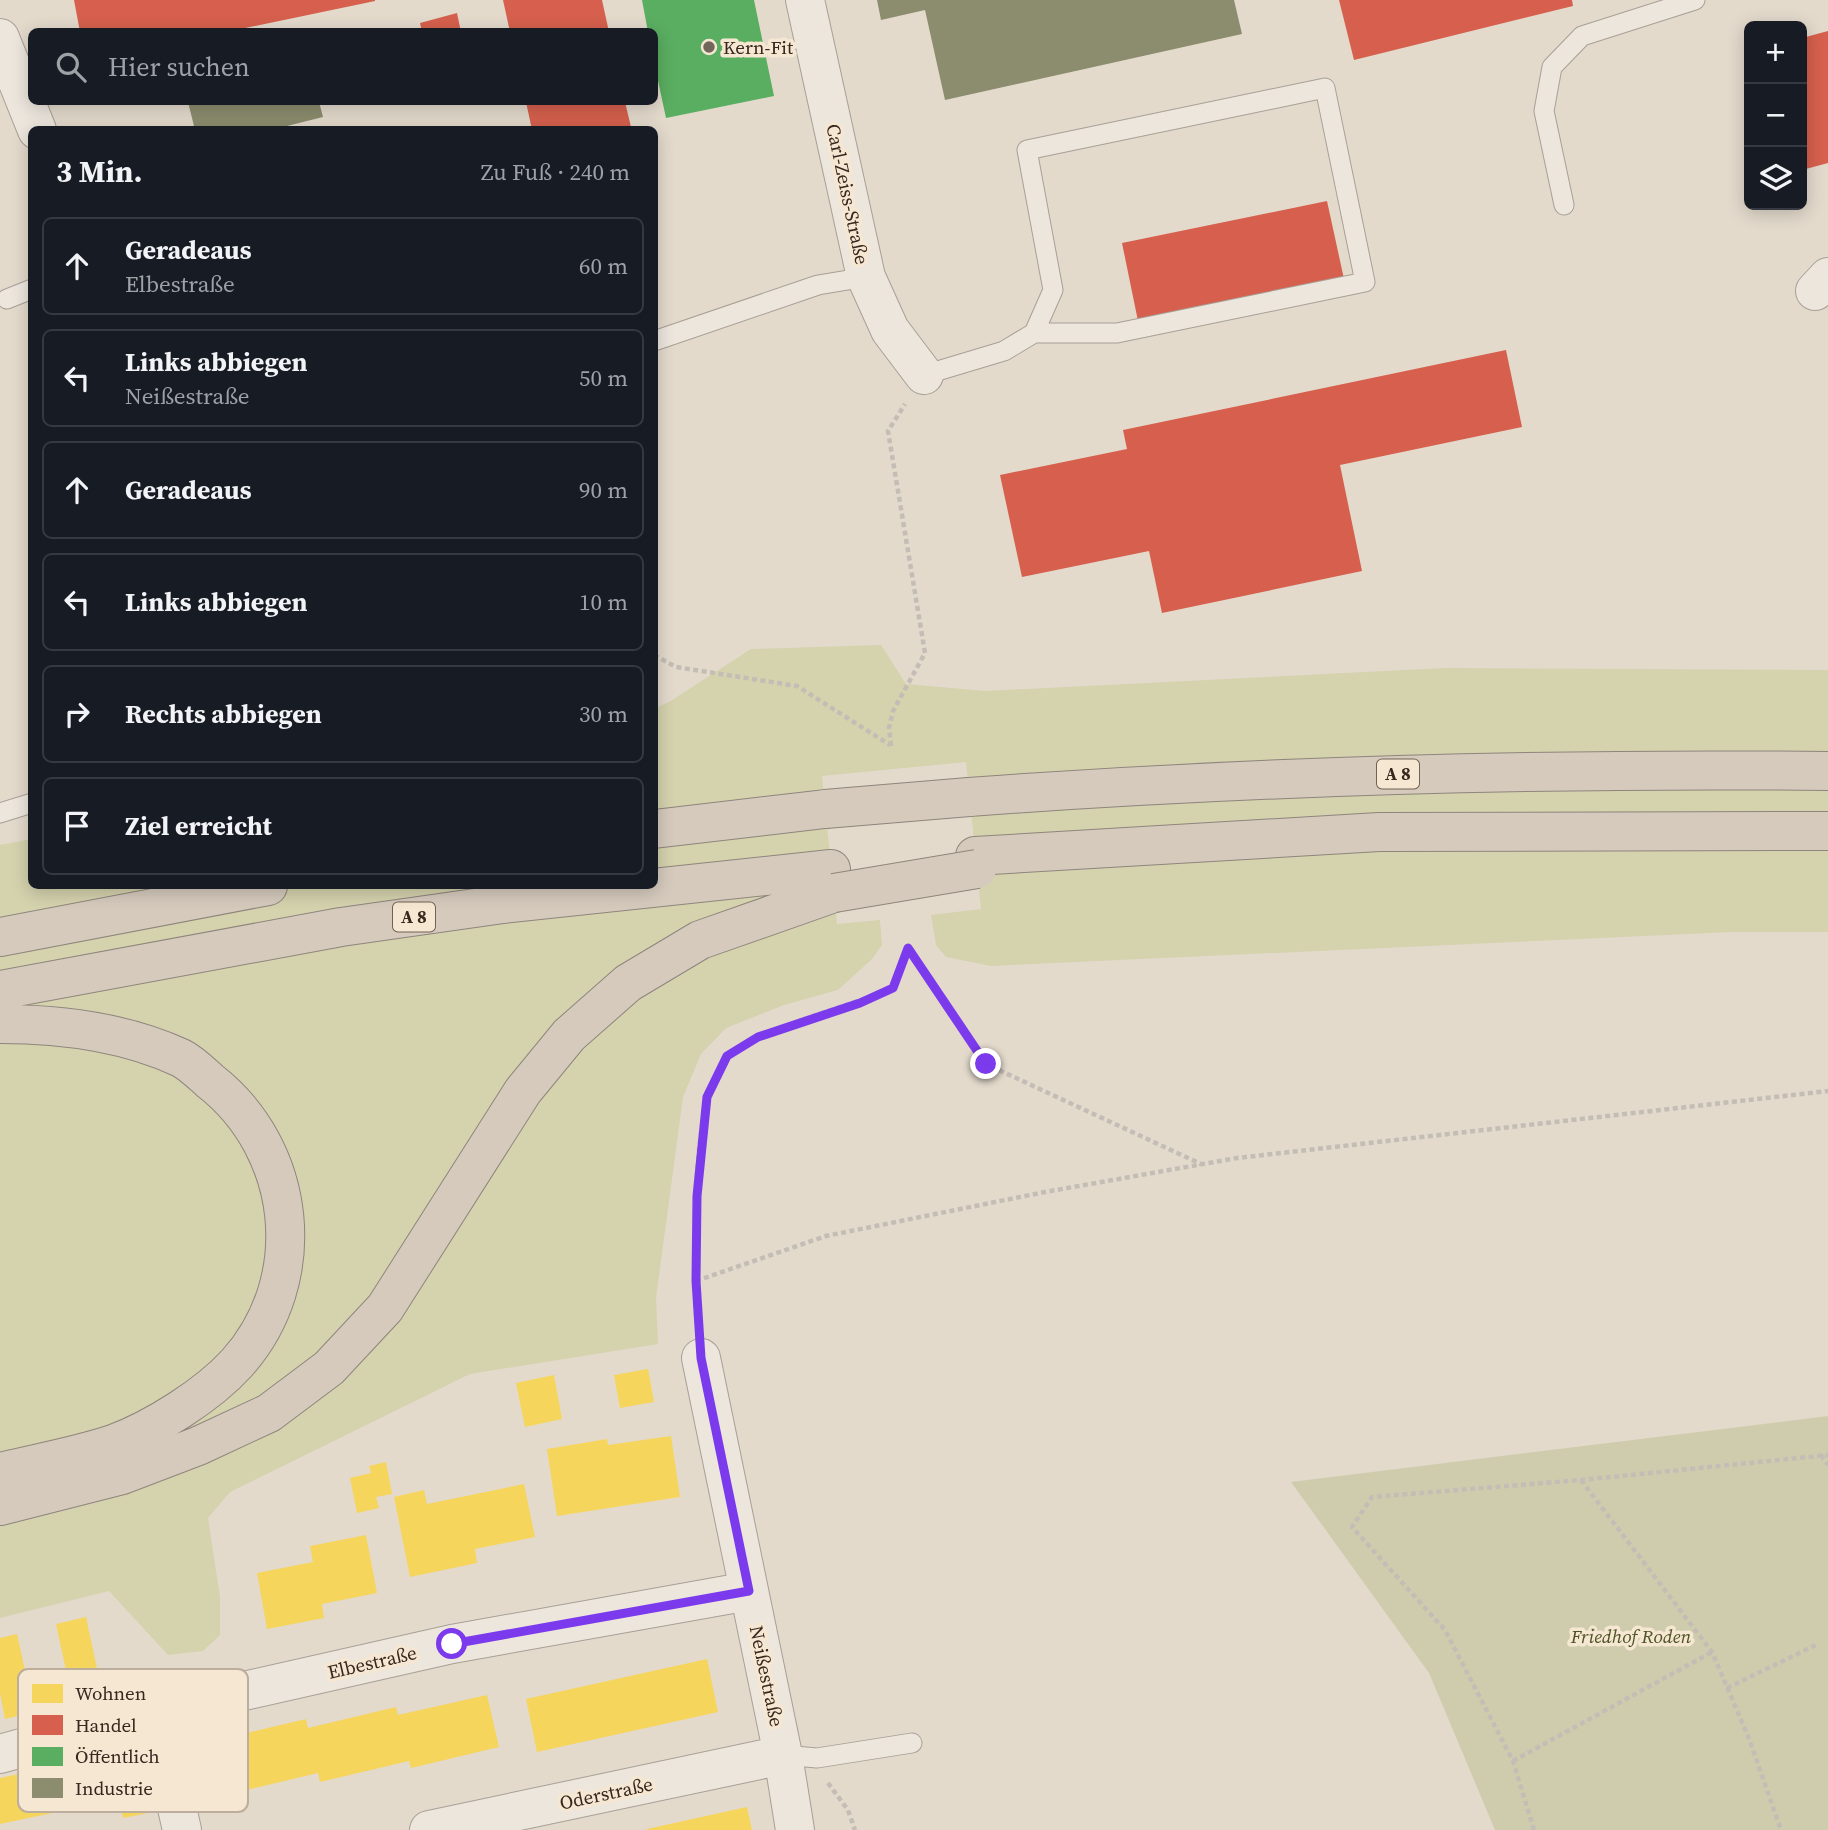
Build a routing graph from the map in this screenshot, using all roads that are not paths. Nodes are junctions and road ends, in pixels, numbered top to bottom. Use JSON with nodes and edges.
{"nodes":[{"id":1,"x":806,"y":0,"type":"edge"},
{"id":2,"x":1695,"y":0,"type":"edge"},
{"id":3,"x":0,"y":38,"type":"edge"},
{"id":4,"x":35,"y":126,"type":"edge"},
{"id":5,"x":1564,"y":205,"type":"dead end"},
{"id":6,"x":866,"y":277,"type":"junction"},
{"id":7,"x":28,"y":291,"type":"edge"},
{"id":8,"x":7,"y":299,"type":"dead end"},
{"id":9,"x":1034,"y":333,"type":"junction"},
{"id":10,"x":658,"y":340,"type":"edge"},
{"id":11,"x":924,"y":375,"type":"joint"},
{"id":12,"x":1828,"y":771,"type":"edge"},
{"id":13,"x":28,"y":804,"type":"edge"},
{"id":14,"x":0,"y":813,"type":"edge"},
{"id":15,"x":658,"y":829,"type":"edge"},
{"id":16,"x":1828,"y":831,"type":"edge"},
{"id":17,"x":833,"y":881,"type":"junction"},
{"id":18,"x":252,"y":889,"type":"edge"},
{"id":19,"x":0,"y":937,"type":"edge"},
{"id":20,"x":0,"y":990,"type":"edge"},
{"id":21,"x":0,"y":1024,"type":"edge"},
{"id":22,"x":701,"y":1358,"type":"road end"},
{"id":23,"x":0,"y":1472,"type":"edge"},
{"id":24,"x":0,"y":1506,"type":"edge"},
{"id":25,"x":749,"y":1591,"type":"junction"},
{"id":26,"x":248,"y":1690,"type":"edge"},
{"id":27,"x":912,"y":1743,"type":"dead end"},
{"id":28,"x":18,"y":1749,"type":"edge"},
{"id":29,"x":0,"y":1754,"type":"edge"},
{"id":30,"x":783,"y":1755,"type":"junction"},
{"id":31,"x":178,"y":1812,"type":"edge"},
{"id":32,"x":182,"y":1830,"type":"edge"},
{"id":33,"x":429,"y":1830,"type":"edge"},
{"id":34,"x":795,"y":1830,"type":"edge"}],
"edges":[{"from":1,"to":6,"type":"street","name":"Carl-Zeiss-Straße"},
{"from":2,"to":5,"type":"lane"},
{"from":3,"to":4,"type":"street"},
{"from":6,"to":10,"type":"lane"},
{"from":6,"to":11,"type":"street","name":"Carl-Zeiss-Straße"},
{"from":7,"to":8,"type":"lane"},
{"from":9,"to":9,"type":"lane"},
{"from":9,"to":11,"type":"lane"},
{"from":12,"to":15,"type":"highway","number":"A 8","bridge":true},
{"from":13,"to":14,"type":"lane"},
{"from":16,"to":17,"type":"highway","number":"A 8"},
{"from":17,"to":20,"type":"highway","number":"A 8"},
{"from":17,"to":24,"type":"highway"},
{"from":18,"to":19,"type":"highway"},
{"from":21,"to":23,"type":"highway"},
{"from":22,"to":25,"type":"street","name":"Neißestraße"},
{"from":25,"to":26,"type":"street","name":"Elbestraße"},
{"from":25,"to":30,"type":"street","name":"Neißestraße"},
{"from":27,"to":30,"type":"lane"},
{"from":28,"to":29,"type":"street","name":"Elbestraße"},
{"from":30,"to":33,"type":"street","name":"Oderstraße"},
{"from":30,"to":34,"type":"street","name":"Neißestraße"},
{"from":31,"to":32,"type":"street"}]}
